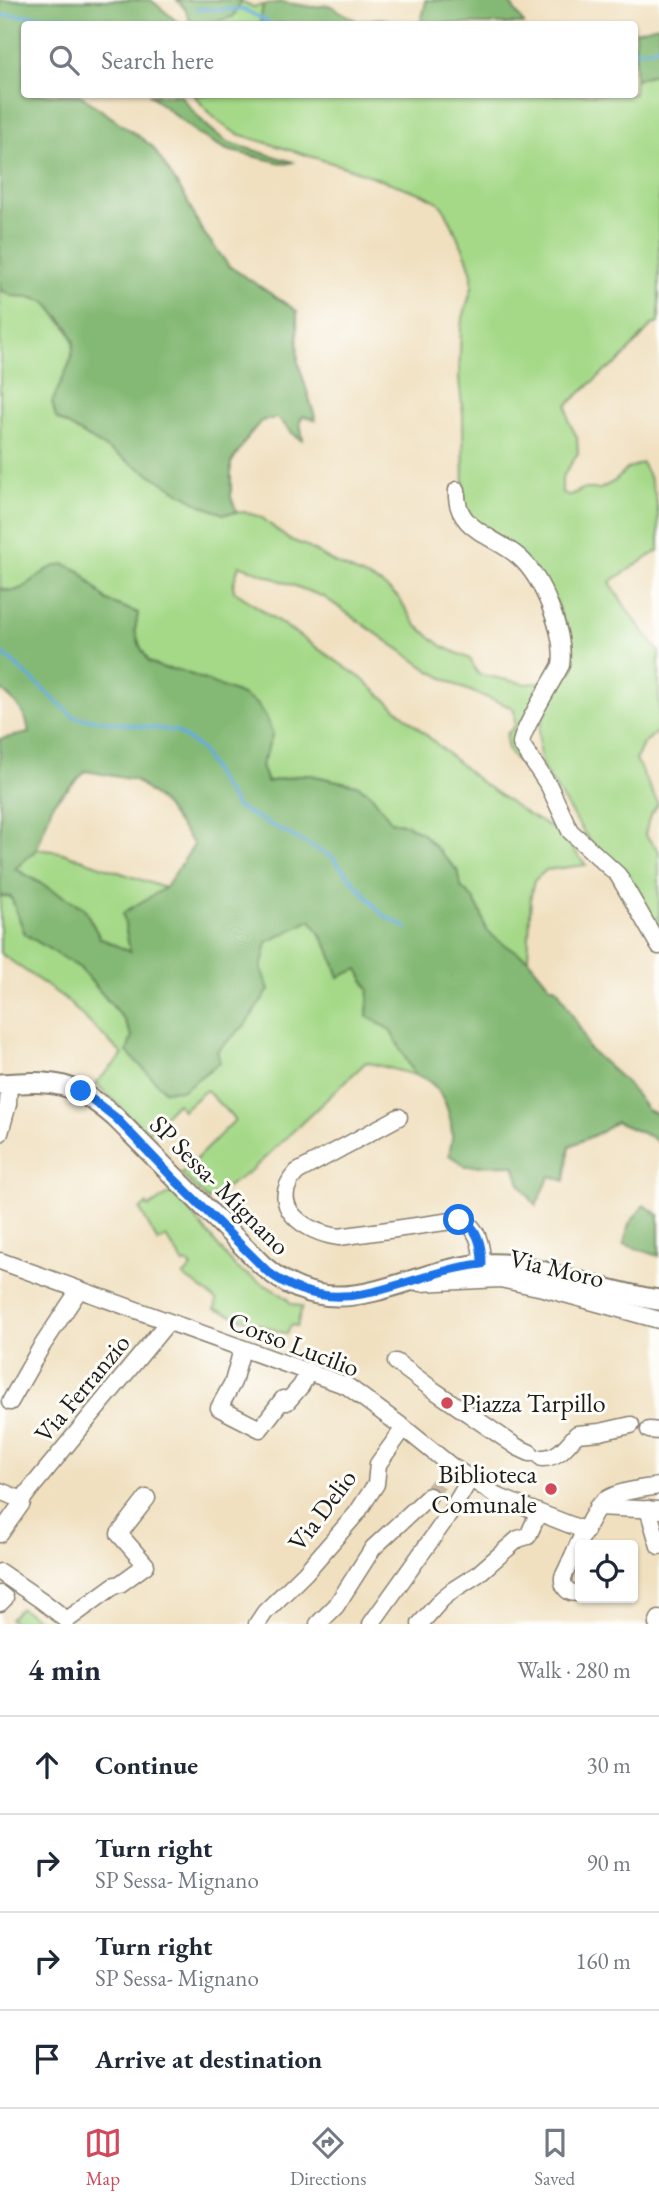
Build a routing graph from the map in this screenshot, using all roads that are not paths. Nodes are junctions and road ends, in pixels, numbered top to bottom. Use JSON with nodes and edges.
{"nodes":[{"id":1,"x":457,"y":490,"type":"dead end"},
{"id":2,"x":659,"y":946,"type":"edge"},
{"id":3,"x":5,"y":1084,"type":"edge"},
{"id":4,"x":399,"y":1117,"type":"dead end"},
{"id":5,"x":0,"y":1133,"type":"edge"},
{"id":6,"x":0,"y":1261,"type":"edge"},
{"id":7,"x":482,"y":1264,"type":"junction"},
{"id":8,"x":400,"y":1285,"type":"junction"},
{"id":9,"x":79,"y":1290,"type":"junction"},
{"id":10,"x":659,"y":1300,"type":"edge"},
{"id":11,"x":659,"y":1320,"type":"edge"},
{"id":12,"x":168,"y":1322,"type":"junction"},
{"id":13,"x":242,"y":1349,"type":"junction"},
{"id":14,"x":396,"y":1362,"type":"dead end"},
{"id":15,"x":309,"y":1371,"type":"junction"},
{"id":16,"x":10,"y":1402,"type":"dead end"},
{"id":17,"x":631,"y":1425,"type":"dead end"},
{"id":18,"x":404,"y":1428,"type":"junction"},
{"id":19,"x":452,"y":1466,"type":"junction"},
{"id":20,"x":470,"y":1479,"type":"junction"},
{"id":21,"x":441,"y":1480,"type":"tunnel mouth"},
{"id":22,"x":659,"y":1486,"type":"edge"},
{"id":23,"x":0,"y":1491,"type":"edge"},
{"id":24,"x":429,"y":1496,"type":"tunnel mouth"},
{"id":25,"x":147,"y":1498,"type":"dead end"},
{"id":26,"x":22,"y":1500,"type":"junction"},
{"id":27,"x":597,"y":1507,"type":"junction"},
{"id":28,"x":654,"y":1510,"type":"edge"},
{"id":29,"x":538,"y":1514,"type":"junction"},
{"id":30,"x":586,"y":1531,"type":"junction"},
{"id":31,"x":0,"y":1534,"type":"edge"},
{"id":32,"x":582,"y":1540,"type":"edge"},
{"id":33,"x":659,"y":1546,"type":"edge"},
{"id":34,"x":575,"y":1553,"type":"edge"},
{"id":35,"x":1,"y":1575,"type":"edge"},
{"id":36,"x":575,"y":1592,"type":"edge"},
{"id":37,"x":0,"y":1594,"type":"edge"},
{"id":38,"x":0,"y":1604,"type":"edge"},
{"id":39,"x":261,"y":1618,"type":"edge"},
{"id":40,"x":659,"y":1619,"type":"edge"},
{"id":41,"x":318,"y":1624,"type":"edge"},
{"id":42,"x":371,"y":1624,"type":"edge"},
{"id":43,"x":420,"y":1624,"type":"edge"},
{"id":44,"x":657,"y":1624,"type":"edge"}],
"edges":[{"from":1,"to":2,"type":"street"},
{"from":3,"to":5,"type":"street"},
{"from":3,"to":8,"type":"street","name":"SP Sessa- Mignano"},
{"from":4,"to":7,"type":"street"},
{"from":6,"to":9,"type":"street","name":"Corso Lucilio"},
{"from":7,"to":8,"type":"street","name":"SP Sessa- Mignano"},
{"from":7,"to":10,"type":"street","name":"SP Sessa- Mignano"},
{"from":8,"to":11,"type":"street","name":"Via Moro"},
{"from":9,"to":12,"type":"street","name":"Corso Lucilio"},
{"from":9,"to":16,"type":"street"},
{"from":12,"to":13,"type":"street","name":"Corso Lucilio"},
{"from":12,"to":26,"type":"street","name":"Via Ferranzio"},
{"from":13,"to":15,"type":"street","name":"Corso Lucilio"},
{"from":13,"to":15,"type":"street"},
{"from":14,"to":17,"type":"street"},
{"from":15,"to":18,"type":"street","name":"Corso Lucilio"},
{"from":18,"to":19,"type":"street","name":"Corso Lucilio"},
{"from":18,"to":39,"type":"street","name":"Via Delio"},
{"from":19,"to":20,"type":"street","name":"Corso Lucilio"},
{"from":19,"to":21,"type":"street"},
{"from":20,"to":29,"type":"street","name":"Corso Lucilio"},
{"from":20,"to":42,"type":"street"},
{"from":22,"to":27,"type":"street"},
{"from":23,"to":26,"type":"street"},
{"from":24,"to":41,"type":"street"},
{"from":25,"to":35,"type":"street"},
{"from":26,"to":31,"type":"street","name":"Via Ferranzio"},
{"from":27,"to":28,"type":"street"},
{"from":27,"to":30,"type":"street"},
{"from":28,"to":33,"type":"street"},
{"from":29,"to":30,"type":"street","name":"Corso Lucilio"},
{"from":29,"to":43,"type":"street"},
{"from":30,"to":32,"type":"street"},
{"from":34,"to":36,"type":"street"},
{"from":37,"to":38,"type":"street"},
{"from":40,"to":44,"type":"street"}]}
